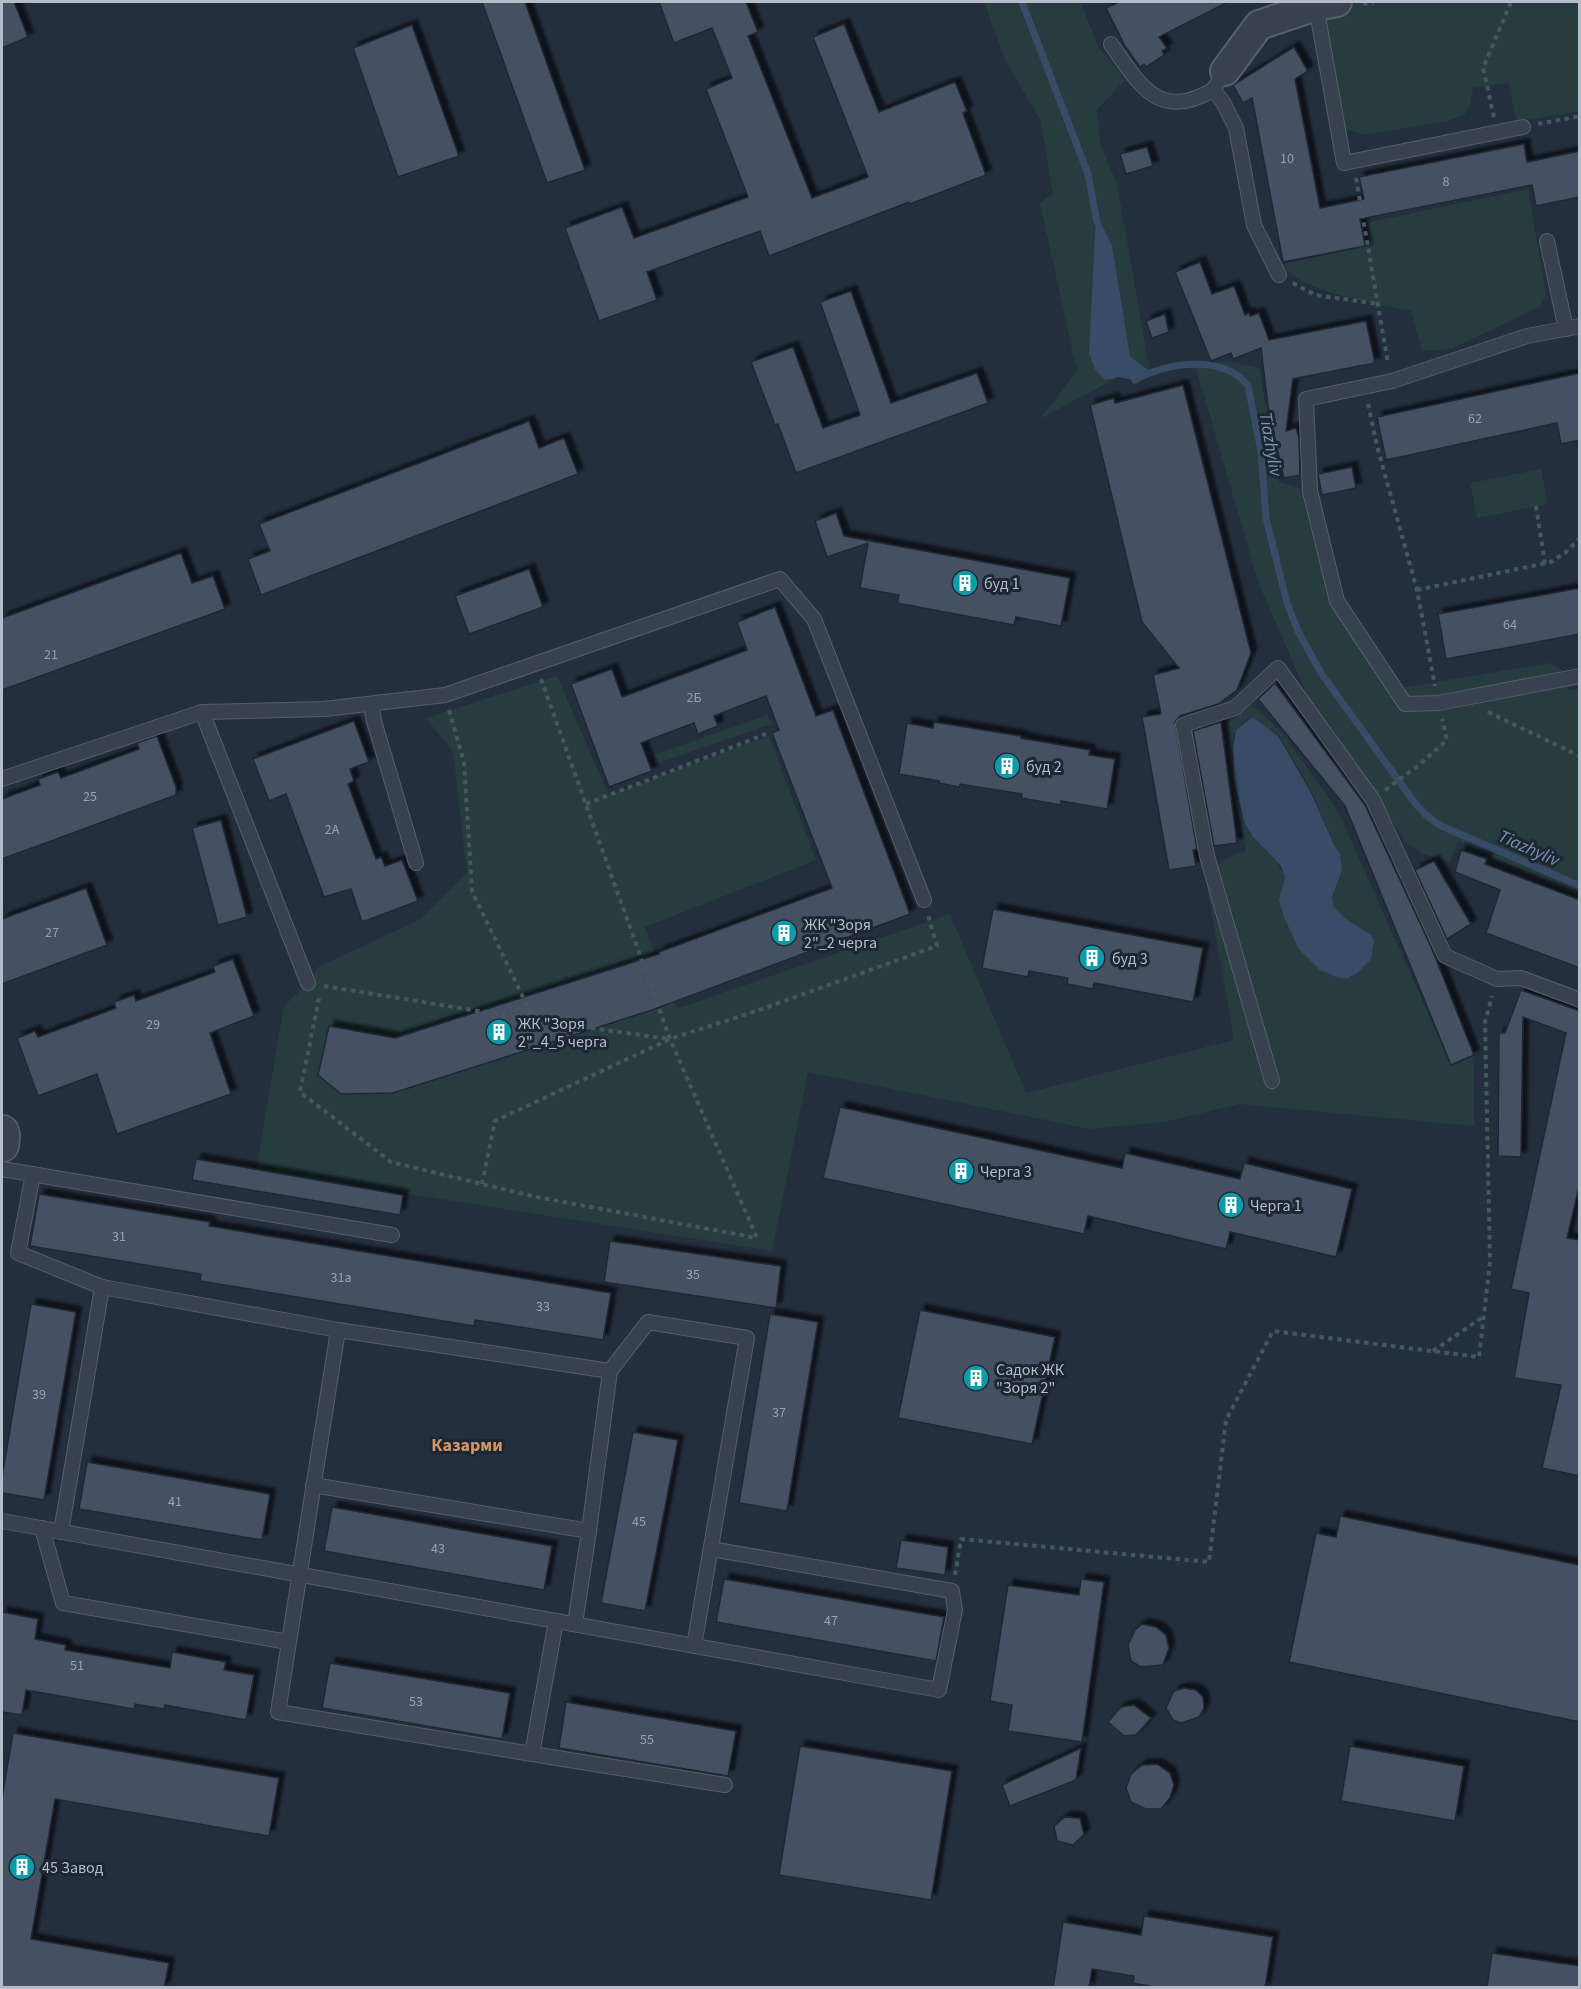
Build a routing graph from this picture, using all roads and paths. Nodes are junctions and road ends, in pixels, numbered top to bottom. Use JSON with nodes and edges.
{"nodes":[{"id":1,"x":1511,"y":2,"type":"edge"},
{"id":2,"x":1326,"y":4,"type":"edge"},
{"id":3,"x":1111,"y":44,"type":"dead end"},
{"id":4,"x":1219,"y":80,"type":"junction"},
{"id":5,"x":1580,"y":116,"type":"edge"},
{"id":6,"x":1522,"y":127,"type":"joint"},
{"id":7,"x":1497,"y":132,"type":"junction"},
{"id":8,"x":1353,"y":161,"type":"junction"},
{"id":9,"x":1547,"y":241,"type":"dead end"},
{"id":10,"x":1279,"y":275,"type":"joint"},
{"id":11,"x":1378,"y":304,"type":"junction"},
{"id":12,"x":1573,"y":328,"type":"edge"},
{"id":13,"x":1392,"y":381,"type":"junction"},
{"id":14,"x":1364,"y":387,"type":"junction"},
{"id":15,"x":1536,"y":506,"type":"dead end"},
{"id":16,"x":1580,"y":538,"type":"edge"},
{"id":17,"x":1545,"y":564,"type":"junction"},
{"id":18,"x":1416,"y":590,"type":"junction"},
{"id":19,"x":536,"y":664,"type":"junction"},
{"id":20,"x":1580,"y":676,"type":"edge"},
{"id":21,"x":445,"y":695,"type":"junction"},
{"id":22,"x":1438,"y":703,"type":"junction"},
{"id":23,"x":371,"y":704,"type":"junction"},
{"id":24,"x":201,"y":711,"type":"junction"},
{"id":25,"x":1485,"y":711,"type":"dead end"},
{"id":26,"x":766,"y":734,"type":"dead end"},
{"id":27,"x":1580,"y":756,"type":"edge"},
{"id":28,"x":2,"y":779,"type":"edge"},
{"id":29,"x":1380,"y":795,"type":"dead end"},
{"id":30,"x":586,"y":804,"type":"junction"},
{"id":31,"x":416,"y":862,"type":"dead end"},
{"id":32,"x":924,"y":900,"type":"joint"},
{"id":33,"x":1497,"y":979,"type":"junction"},
{"id":34,"x":315,"y":984,"type":"junction"},
{"id":35,"x":1580,"y":1000,"type":"edge"},
{"id":36,"x":534,"y":1020,"type":"junction"},
{"id":37,"x":670,"y":1039,"type":"junction"},
{"id":38,"x":1272,"y":1081,"type":"dead end"},
{"id":39,"x":2,"y":1131,"type":"edge"},
{"id":40,"x":2,"y":1145,"type":"edge"},
{"id":41,"x":2,"y":1169,"type":"edge"},
{"id":42,"x":33,"y":1174,"type":"junction"},
{"id":43,"x":482,"y":1184,"type":"junction"},
{"id":44,"x":392,"y":1235,"type":"dead end"},
{"id":45,"x":102,"y":1287,"type":"junction"},
{"id":46,"x":1484,"y":1317,"type":"junction"},
{"id":47,"x":338,"y":1330,"type":"junction"},
{"id":48,"x":1433,"y":1351,"type":"junction"},
{"id":49,"x":610,"y":1371,"type":"junction"},
{"id":50,"x":314,"y":1485,"type":"junction"},
{"id":51,"x":2,"y":1521,"type":"edge"},
{"id":52,"x":42,"y":1528,"type":"junction"},
{"id":53,"x":589,"y":1531,"type":"junction"},
{"id":54,"x":61,"y":1532,"type":"junction"},
{"id":55,"x":711,"y":1549,"type":"junction"},
{"id":56,"x":299,"y":1575,"type":"junction"},
{"id":57,"x":952,"y":1591,"type":"junction"},
{"id":58,"x":556,"y":1621,"type":"junction"},
{"id":59,"x":575,"y":1624,"type":"junction"},
{"id":60,"x":288,"y":1642,"type":"junction"},
{"id":61,"x":694,"y":1646,"type":"junction"},
{"id":62,"x":532,"y":1754,"type":"junction"},
{"id":63,"x":725,"y":1785,"type":"dead end"}],
"edges":[{"from":1,"to":7,"type":"path"},
{"from":2,"to":4,"type":"street"},
{"from":2,"to":8,"type":"lane"},
{"from":3,"to":4,"type":"lane"},
{"from":4,"to":10,"type":"lane"},
{"from":5,"to":6,"type":"path"},
{"from":6,"to":7,"type":"lane"},
{"from":7,"to":8,"type":"lane"},
{"from":8,"to":11,"type":"path"},
{"from":9,"to":12,"type":"lane"},
{"from":10,"to":11,"type":"path"},
{"from":11,"to":13,"type":"path"},
{"from":12,"to":13,"type":"lane"},
{"from":13,"to":14,"type":"lane"},
{"from":14,"to":18,"type":"path"},
{"from":14,"to":22,"type":"lane"},
{"from":15,"to":17,"type":"path"},
{"from":16,"to":17,"type":"path"},
{"from":17,"to":18,"type":"path"},
{"from":18,"to":22,"type":"path"},
{"from":19,"to":21,"type":"lane"},
{"from":19,"to":30,"type":"path"},
{"from":19,"to":32,"type":"lane"},
{"from":20,"to":22,"type":"lane"},
{"from":21,"to":23,"type":"lane"},
{"from":21,"to":36,"type":"path"},
{"from":22,"to":29,"type":"path"},
{"from":23,"to":24,"type":"lane"},
{"from":23,"to":31,"type":"lane"},
{"from":24,"to":28,"type":"lane"},
{"from":24,"to":34,"type":"lane"},
{"from":25,"to":27,"type":"path"},
{"from":26,"to":30,"type":"path"},
{"from":30,"to":37,"type":"path"},
{"from":32,"to":37,"type":"path"},
{"from":33,"to":35,"type":"lane"},
{"from":33,"to":38,"type":"lane"},
{"from":33,"to":46,"type":"path"},
{"from":34,"to":36,"type":"path"},
{"from":34,"to":43,"type":"path"},
{"from":36,"to":37,"type":"path"},
{"from":37,"to":43,"type":"path"},
{"from":37,"to":43,"type":"path"},
{"from":39,"to":40,"type":"street"},
{"from":41,"to":42,"type":"lane"},
{"from":42,"to":44,"type":"lane"},
{"from":42,"to":45,"type":"lane"},
{"from":45,"to":47,"type":"lane"},
{"from":45,"to":54,"type":"lane"},
{"from":46,"to":48,"type":"path"},
{"from":46,"to":48,"type":"path"},
{"from":47,"to":49,"type":"lane"},
{"from":47,"to":50,"type":"lane"},
{"from":48,"to":57,"type":"path"},
{"from":49,"to":53,"type":"lane"},
{"from":49,"to":55,"type":"lane"},
{"from":50,"to":53,"type":"lane"},
{"from":50,"to":56,"type":"lane"},
{"from":51,"to":52,"type":"lane"},
{"from":52,"to":54,"type":"lane"},
{"from":52,"to":60,"type":"lane"},
{"from":53,"to":59,"type":"lane"},
{"from":54,"to":56,"type":"lane"},
{"from":55,"to":57,"type":"lane"},
{"from":55,"to":61,"type":"lane"},
{"from":56,"to":58,"type":"lane"},
{"from":56,"to":60,"type":"lane"},
{"from":57,"to":61,"type":"lane"},
{"from":58,"to":59,"type":"lane"},
{"from":58,"to":62,"type":"lane"},
{"from":59,"to":61,"type":"lane"},
{"from":60,"to":62,"type":"lane"},
{"from":62,"to":63,"type":"lane"}]}
